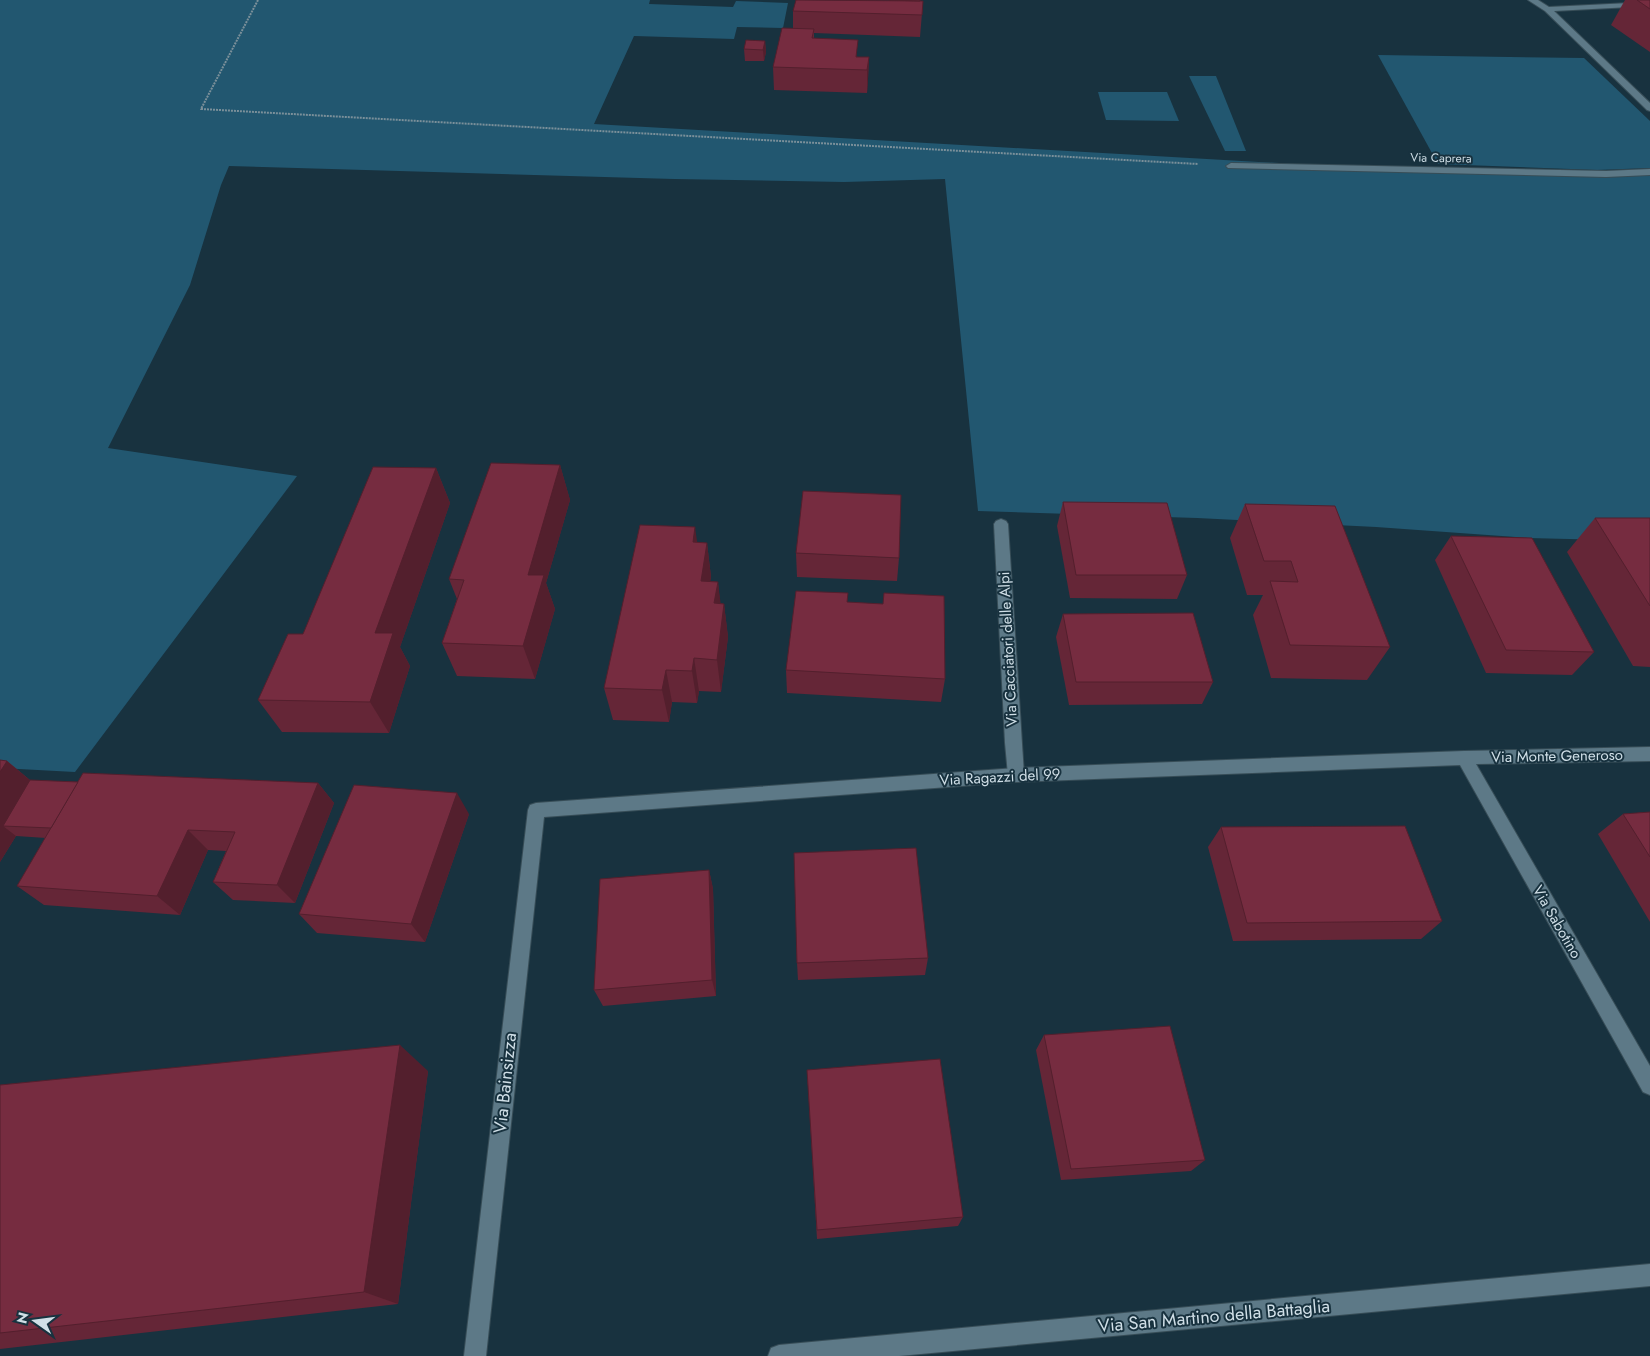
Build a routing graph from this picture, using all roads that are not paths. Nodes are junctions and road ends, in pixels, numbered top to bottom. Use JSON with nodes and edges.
{"nodes":[{"id":1,"x":1532,"y":0,"type":"edge"},
{"id":2,"x":1650,"y":4,"type":"edge"},
{"id":3,"x":1548,"y":10,"type":"junction"},
{"id":4,"x":1650,"y":108,"type":"edge"},
{"id":5,"x":1232,"y":166,"type":"road end"},
{"id":6,"x":1650,"y":172,"type":"edge"},
{"id":7,"x":1001,"y":524,"type":"dead end"},
{"id":8,"x":1650,"y":754,"type":"edge"},
{"id":9,"x":1464,"y":758,"type":"junction"},
{"id":10,"x":1016,"y":775,"type":"junction"},
{"id":11,"x":536,"y":810,"type":"joint"},
{"id":12,"x":1650,"y":1085,"type":"edge"},
{"id":13,"x":1650,"y":1275,"type":"edge"},
{"id":14,"x":475,"y":1356,"type":"edge"},
{"id":15,"x":779,"y":1356,"type":"edge"}],
"edges":[{"from":1,"to":3,"type":"street"},
{"from":2,"to":3,"type":"street"},
{"from":3,"to":4,"type":"street"},
{"from":5,"to":6,"type":"street","name":"Via Caprera"},
{"from":7,"to":10,"type":"street","name":"Via Cacciatori delle Alpi"},
{"from":8,"to":9,"type":"street","name":"Via Monte Generoso"},
{"from":9,"to":10,"type":"street","name":"Via Ragazzi del 99"},
{"from":9,"to":12,"type":"street","name":"Via Sabotino"},
{"from":10,"to":11,"type":"street","name":"Via Ragazzi del 99"},
{"from":11,"to":14,"type":"street","name":"Via Bainsizza"},
{"from":13,"to":15,"type":"street","name":"Via San Martino della Battaglia"}]}
